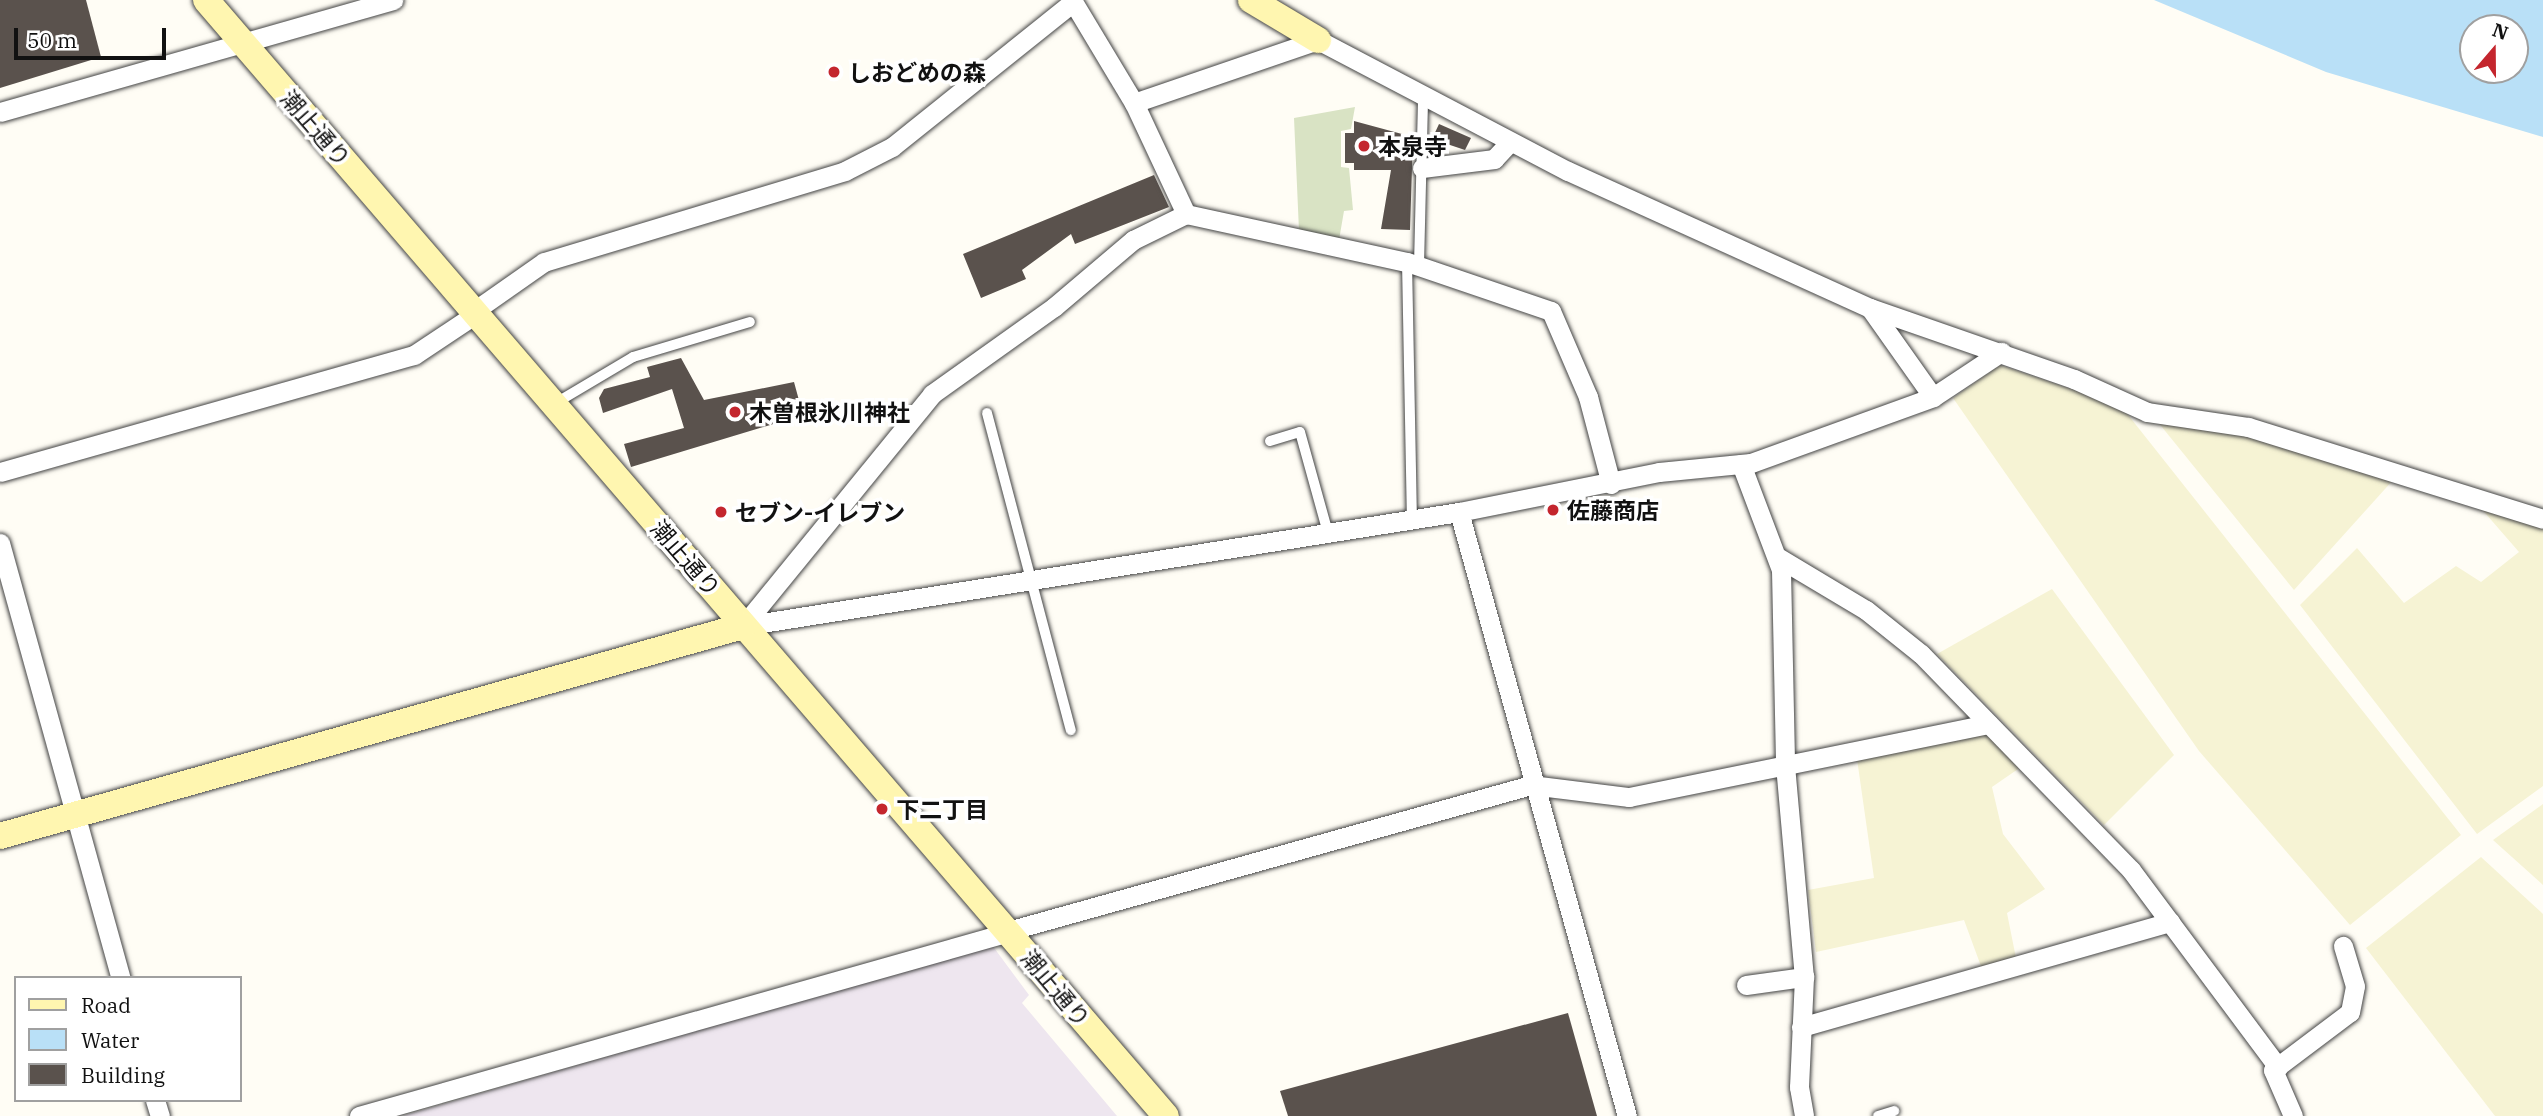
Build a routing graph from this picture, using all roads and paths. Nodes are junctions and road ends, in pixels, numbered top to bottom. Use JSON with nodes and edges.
{"nodes":[{"id":1,"x":206,"y":0,"type":"edge"},
{"id":2,"x":393,"y":0,"type":"edge"},
{"id":3,"x":1251,"y":0,"type":"edge"},
{"id":4,"x":1072,"y":1,"type":"edge"},
{"id":5,"x":1318,"y":40,"type":"junction"},
{"id":6,"x":243,"y":43,"type":"junction"},
{"id":7,"x":1423,"y":97,"type":"junction"},
{"id":8,"x":1134,"y":103,"type":"junction"},
{"id":9,"x":0,"y":112,"type":"edge"},
{"id":10,"x":1510,"y":142,"type":"junction"},
{"id":11,"x":1422,"y":168,"type":"junction"},
{"id":12,"x":1186,"y":214,"type":"junction"},
{"id":13,"x":1413,"y":263,"type":"junction"},
{"id":14,"x":1870,"y":307,"type":"junction"},
{"id":15,"x":475,"y":312,"type":"junction"},
{"id":16,"x":750,"y":322,"type":"dead end"},
{"id":17,"x":2001,"y":352,"type":"junction"},
{"id":18,"x":1933,"y":397,"type":"junction"},
{"id":19,"x":554,"y":404,"type":"junction"},
{"id":20,"x":987,"y":413,"type":"dead end"},
{"id":21,"x":1270,"y":440,"type":"dead end"},
{"id":22,"x":1741,"y":464,"type":"junction"},
{"id":23,"x":0,"y":472,"type":"edge"},
{"id":24,"x":1611,"y":484,"type":"junction"},
{"id":25,"x":1459,"y":512,"type":"junction"},
{"id":26,"x":1412,"y":519,"type":"junction"},
{"id":27,"x":2543,"y":519,"type":"edge"},
{"id":28,"x":1328,"y":533,"type":"junction"},
{"id":29,"x":0,"y":542,"type":"edge"},
{"id":30,"x":1779,"y":558,"type":"junction"},
{"id":31,"x":1034,"y":580,"type":"junction"},
{"id":32,"x":743,"y":626,"type":"junction"},
{"id":33,"x":1989,"y":724,"type":"junction"},
{"id":34,"x":1071,"y":730,"type":"dead end"},
{"id":35,"x":1785,"y":765,"type":"junction"},
{"id":36,"x":1531,"y":785,"type":"junction"},
{"id":37,"x":75,"y":816,"type":"junction"},
{"id":38,"x":0,"y":836,"type":"edge"},
{"id":39,"x":2170,"y":922,"type":"junction"},
{"id":40,"x":1008,"y":931,"type":"junction"},
{"id":41,"x":2343,"y":946,"type":"dead end"},
{"id":42,"x":120,"y":976,"type":"edge"},
{"id":43,"x":1804,"y":977,"type":"junction"},
{"id":44,"x":1746,"y":985,"type":"dead end"},
{"id":45,"x":1801,"y":1027,"type":"junction"},
{"id":46,"x":2278,"y":1067,"type":"junction"},
{"id":47,"x":1894,"y":1111,"type":"dead end"},
{"id":48,"x":359,"y":1116,"type":"edge"},
{"id":49,"x":1166,"y":1116,"type":"edge"},
{"id":50,"x":1627,"y":1116,"type":"edge"},
{"id":51,"x":1804,"y":1116,"type":"edge"},
{"id":52,"x":1878,"y":1116,"type":"edge"},
{"id":53,"x":2293,"y":1116,"type":"edge"}],
"edges":[{"from":1,"to":6,"type":"street","name":"潮止通り"},
{"from":2,"to":6,"type":"street"},
{"from":3,"to":5,"type":"street"},
{"from":4,"to":8,"type":"street"},
{"from":4,"to":15,"type":"street"},
{"from":5,"to":7,"type":"street"},
{"from":5,"to":8,"type":"street"},
{"from":6,"to":9,"type":"street"},
{"from":6,"to":15,"type":"street","name":"潮止通り"},
{"from":7,"to":10,"type":"street"},
{"from":7,"to":11,"type":"lane"},
{"from":8,"to":12,"type":"street"},
{"from":10,"to":11,"type":"street"},
{"from":10,"to":14,"type":"street"},
{"from":11,"to":13,"type":"lane"},
{"from":12,"to":13,"type":"street"},
{"from":12,"to":32,"type":"street"},
{"from":13,"to":24,"type":"street"},
{"from":13,"to":26,"type":"lane"},
{"from":14,"to":17,"type":"street"},
{"from":14,"to":18,"type":"street"},
{"from":15,"to":19,"type":"street","name":"潮止通り"},
{"from":15,"to":23,"type":"street"},
{"from":16,"to":19,"type":"lane"},
{"from":17,"to":18,"type":"street"},
{"from":17,"to":27,"type":"street"},
{"from":18,"to":22,"type":"street"},
{"from":19,"to":32,"type":"street","name":"潮止通り"},
{"from":20,"to":31,"type":"lane"},
{"from":21,"to":28,"type":"lane"},
{"from":22,"to":24,"type":"street"},
{"from":22,"to":30,"type":"street"},
{"from":24,"to":25,"type":"street"},
{"from":25,"to":26,"type":"street"},
{"from":25,"to":36,"type":"street"},
{"from":26,"to":28,"type":"street"},
{"from":28,"to":31,"type":"street"},
{"from":29,"to":37,"type":"street"},
{"from":30,"to":33,"type":"street"},
{"from":30,"to":35,"type":"street"},
{"from":31,"to":32,"type":"street"},
{"from":31,"to":34,"type":"lane"},
{"from":32,"to":37,"type":"street"},
{"from":32,"to":40,"type":"street","name":"潮止通り"},
{"from":33,"to":35,"type":"street"},
{"from":33,"to":39,"type":"street"},
{"from":35,"to":36,"type":"street"},
{"from":35,"to":43,"type":"street"},
{"from":36,"to":40,"type":"street"},
{"from":36,"to":50,"type":"street"},
{"from":37,"to":38,"type":"street"},
{"from":37,"to":42,"type":"street"},
{"from":39,"to":45,"type":"street"},
{"from":39,"to":46,"type":"street"},
{"from":40,"to":48,"type":"street"},
{"from":40,"to":49,"type":"street","name":"潮止通り"},
{"from":41,"to":46,"type":"street"},
{"from":43,"to":44,"type":"street"},
{"from":43,"to":45,"type":"street"},
{"from":45,"to":51,"type":"street"},
{"from":46,"to":53,"type":"street"},
{"from":47,"to":52,"type":"lane"}]}
